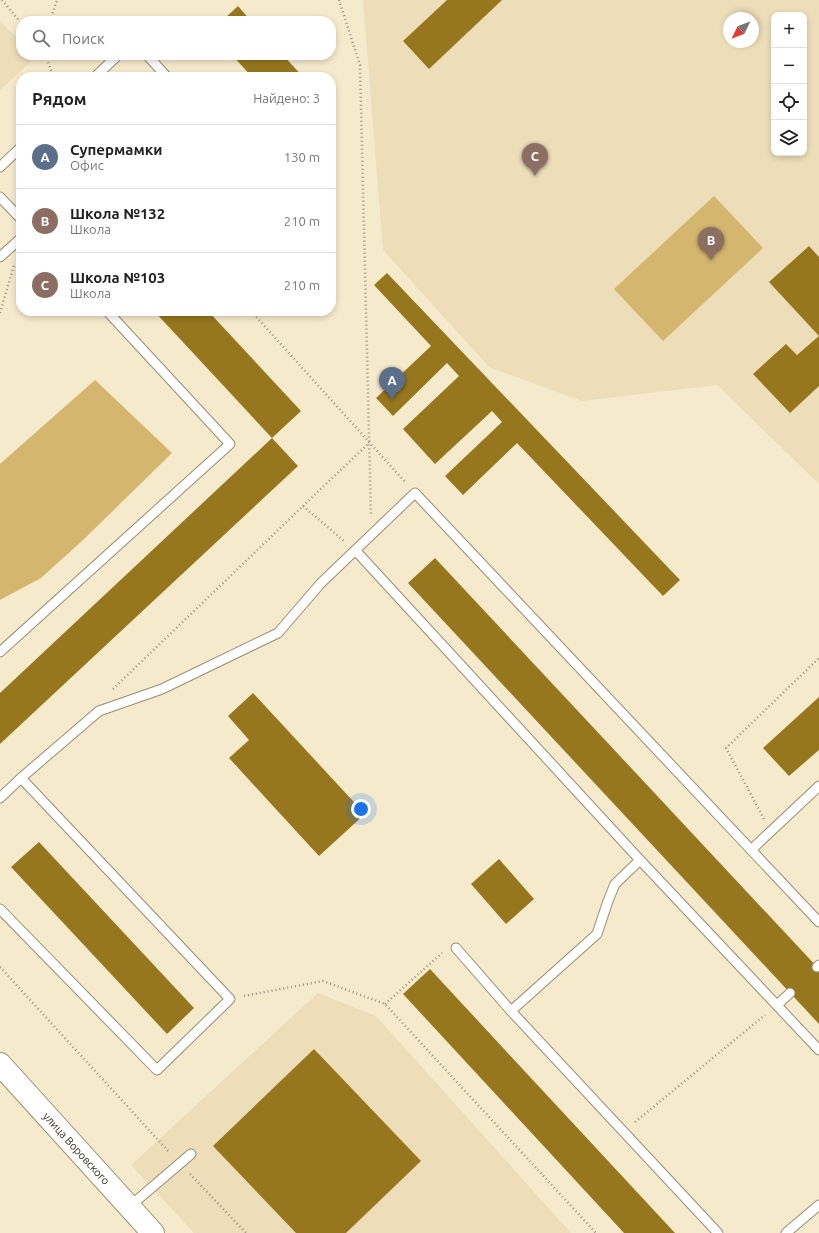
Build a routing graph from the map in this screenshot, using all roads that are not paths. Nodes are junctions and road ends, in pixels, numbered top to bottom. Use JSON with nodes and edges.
{"nodes":[{"id":1,"x":113,"y":60,"type":"edge"},
{"id":2,"x":152,"y":60,"type":"edge"},
{"id":3,"x":100,"y":72,"type":"edge"},
{"id":4,"x":162,"y":72,"type":"edge"},
{"id":5,"x":16,"y":152,"type":"edge"},
{"id":6,"x":0,"y":167,"type":"edge"},
{"id":7,"x":0,"y":197,"type":"edge"},
{"id":8,"x":16,"y":214,"type":"edge"},
{"id":9,"x":16,"y":243,"type":"edge"},
{"id":10,"x":0,"y":257,"type":"edge"},
{"id":11,"x":112,"y":316,"type":"edge"},
{"id":12,"x":356,"y":551,"type":"junction"},
{"id":13,"x":0,"y":652,"type":"edge"},
{"id":14,"x":21,"y":778,"type":"junction"},
{"id":15,"x":819,"y":786,"type":"edge"},
{"id":16,"x":0,"y":798,"type":"edge"},
{"id":17,"x":751,"y":850,"type":"junction"},
{"id":18,"x":640,"y":860,"type":"junction"},
{"id":19,"x":0,"y":909,"type":"edge"},
{"id":20,"x":819,"y":922,"type":"edge"},
{"id":21,"x":456,"y":948,"type":"road end"},
{"id":22,"x":790,"y":993,"type":"dead end"},
{"id":23,"x":777,"y":1005,"type":"junction"},
{"id":24,"x":511,"y":1011,"type":"junction"},
{"id":25,"x":819,"y":1050,"type":"edge"},
{"id":26,"x":0,"y":1064,"type":"edge"},
{"id":27,"x":191,"y":1154,"type":"dead end"},
{"id":28,"x":819,"y":1205,"type":"edge"},
{"id":29,"x":129,"y":1207,"type":"junction"},
{"id":30,"x":153,"y":1233,"type":"edge"},
{"id":31,"x":718,"y":1233,"type":"edge"},
{"id":32,"x":786,"y":1233,"type":"edge"}],
"edges":[{"from":1,"to":3,"type":"lane"},
{"from":2,"to":4,"type":"lane"},
{"from":5,"to":6,"type":"lane"},
{"from":7,"to":8,"type":"lane"},
{"from":9,"to":10,"type":"lane"},
{"from":11,"to":13,"type":"lane"},
{"from":12,"to":14,"type":"lane"},
{"from":12,"to":17,"type":"lane"},
{"from":12,"to":18,"type":"lane"},
{"from":14,"to":16,"type":"lane"},
{"from":14,"to":19,"type":"lane"},
{"from":15,"to":17,"type":"lane"},
{"from":17,"to":20,"type":"lane"},
{"from":18,"to":23,"type":"lane"},
{"from":18,"to":24,"type":"lane"},
{"from":21,"to":24,"type":"lane"},
{"from":22,"to":23,"type":"lane"},
{"from":23,"to":25,"type":"lane"},
{"from":24,"to":31,"type":"lane"},
{"from":26,"to":29,"type":"street","name":"улица Воровского"},
{"from":27,"to":29,"type":"lane"},
{"from":28,"to":32,"type":"lane"},
{"from":29,"to":30,"type":"street","name":"улица Воровского"}]}
